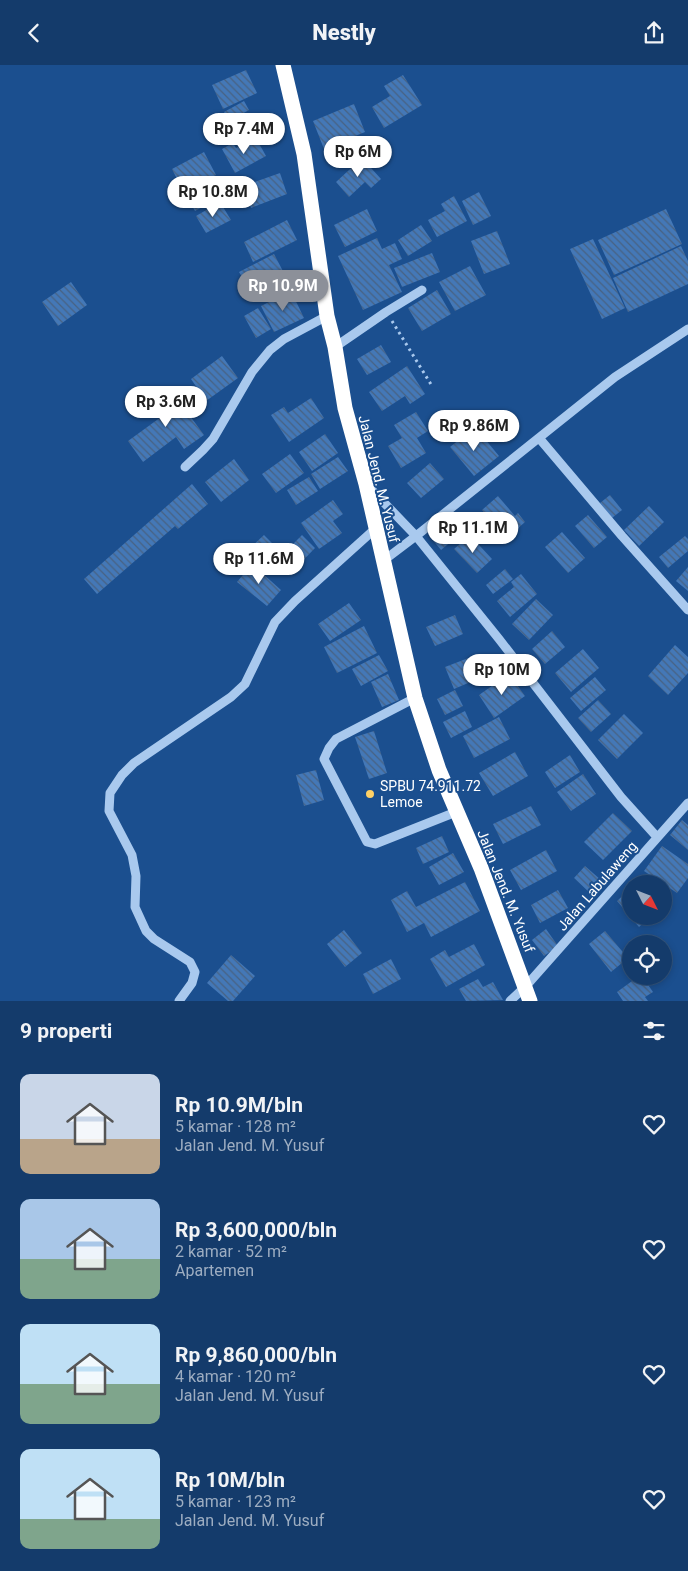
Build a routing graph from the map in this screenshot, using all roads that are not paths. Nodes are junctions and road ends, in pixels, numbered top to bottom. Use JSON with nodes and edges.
{"nodes":[{"id":1,"x":283,"y":65,"type":"edge"},
{"id":2,"x":422,"y":290,"type":"dead end"},
{"id":3,"x":328,"y":316,"type":"junction"},
{"id":4,"x":688,"y":329,"type":"edge"},
{"id":5,"x":335,"y":347,"type":"junction"},
{"id":6,"x":539,"y":438,"type":"junction"},
{"id":7,"x":184,"y":467,"type":"dead end"},
{"id":8,"x":366,"y":484,"type":"junction"},
{"id":9,"x":376,"y":528,"type":"junction"},
{"id":10,"x":416,"y":536,"type":"junction"},
{"id":11,"x":383,"y":561,"type":"junction"},
{"id":12,"x":688,"y":610,"type":"edge"},
{"id":13,"x":415,"y":698,"type":"junction"},
{"id":14,"x":688,"y":803,"type":"edge"},
{"id":15,"x":456,"y":812,"type":"junction"},
{"id":16,"x":657,"y":837,"type":"junction"},
{"id":17,"x":528,"y":994,"type":"edge"},
{"id":18,"x":179,"y":1001,"type":"edge"},
{"id":19,"x":510,"y":1001,"type":"edge"}],
"edges":[{"from":1,"to":3,"type":"highway","name":"Jalan Jend. M. Yusuf"},
{"from":2,"to":5,"type":"street"},
{"from":3,"to":5,"type":"highway","name":"Jalan Jend. M. Yusuf"},
{"from":3,"to":7,"type":"street"},
{"from":4,"to":6,"type":"street"},
{"from":5,"to":8,"type":"highway","name":"Jalan Jend. M. Yusuf"},
{"from":6,"to":10,"type":"street"},
{"from":6,"to":12,"type":"street"},
{"from":8,"to":9,"type":"highway","name":"Jalan Jend. M. Yusuf"},
{"from":8,"to":10,"type":"street"},
{"from":9,"to":11,"type":"highway","name":"Jalan Jend. M. Yusuf"},
{"from":9,"to":18,"type":"street"},
{"from":10,"to":11,"type":"street"},
{"from":10,"to":16,"type":"street"},
{"from":11,"to":13,"type":"highway","name":"Jalan Jend. M. Yusuf"},
{"from":13,"to":15,"type":"highway","name":"Jalan Jend. M. Yusuf"},
{"from":13,"to":15,"type":"street"},
{"from":14,"to":16,"type":"street","name":"Jalan Labulaweng"},
{"from":15,"to":17,"type":"highway","name":"Jalan Jend. M. Yusuf"},
{"from":16,"to":17,"type":"street","name":"Jalan Labulaweng"},
{"from":17,"to":19,"type":"street","name":"Jalan Labulaweng"}]}
